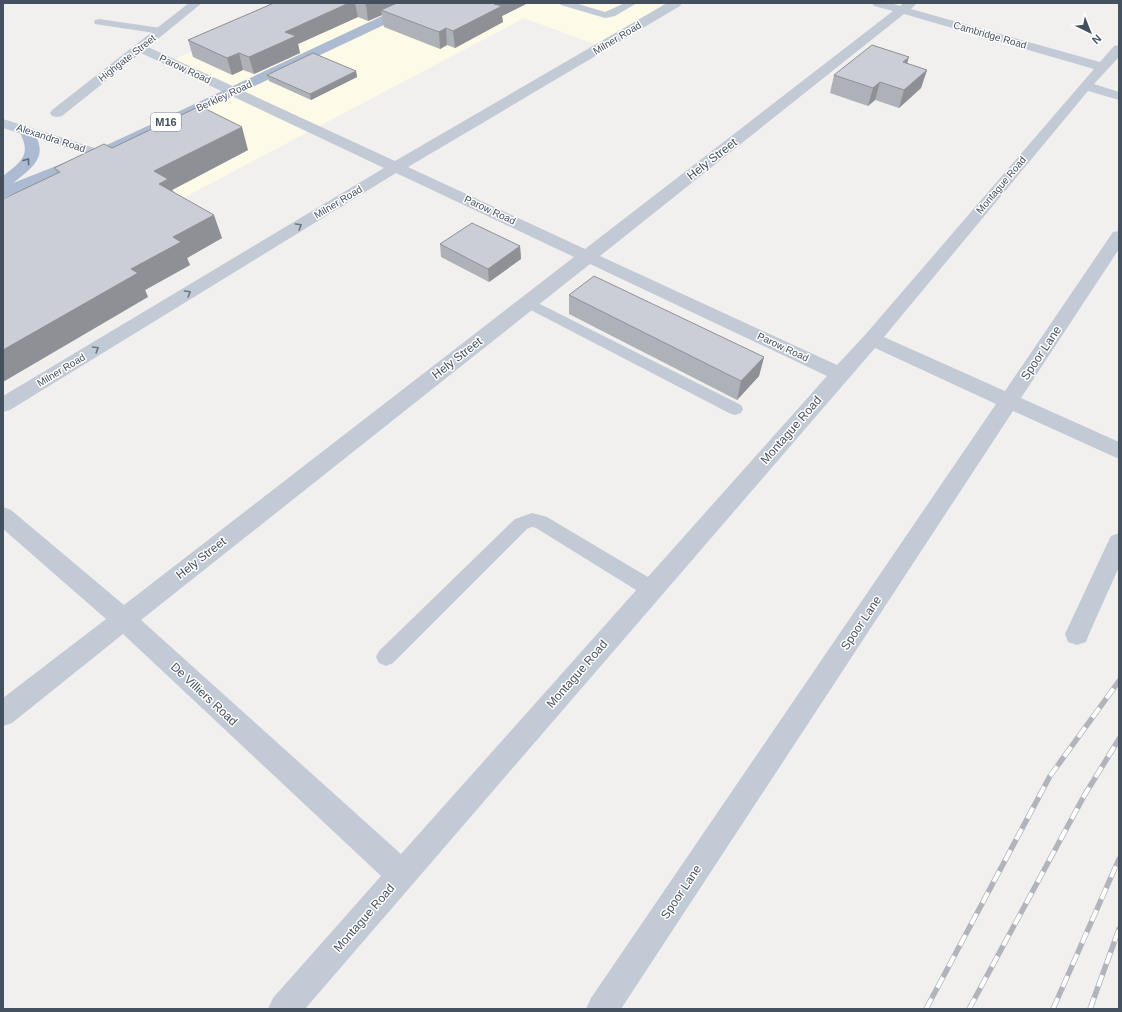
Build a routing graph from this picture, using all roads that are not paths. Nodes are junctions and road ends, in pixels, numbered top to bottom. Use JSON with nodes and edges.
{"nodes":[{"id":1,"x":196,"y":3,"type":"edge"},
{"id":2,"x":420,"y":3,"type":"edge"},
{"id":3,"x":564,"y":3,"type":"edge"},
{"id":4,"x":599,"y":3,"type":"edge"},
{"id":5,"x":632,"y":3,"type":"edge"},
{"id":6,"x":676,"y":3,"type":"edge"},
{"id":7,"x":878,"y":3,"type":"edge"},
{"id":8,"x":906,"y":6,"type":"edge"},
{"id":9,"x":586,"y":10,"type":"junction"},
{"id":10,"x":99,"y":22,"type":"dead end"},
{"id":11,"x":161,"y":31,"type":"junction"},
{"id":12,"x":140,"y":48,"type":"junction"},
{"id":13,"x":1119,"y":49,"type":"edge"},
{"id":14,"x":1103,"y":67,"type":"junction"},
{"id":15,"x":1085,"y":86,"type":"junction"},
{"id":16,"x":233,"y":92,"type":"junction"},
{"id":17,"x":1119,"y":96,"type":"edge"},
{"id":18,"x":57,"y":113,"type":"dead end"},
{"id":19,"x":3,"y":123,"type":"edge"},
{"id":20,"x":26,"y":131,"type":"junction"},
{"id":21,"x":99,"y":154,"type":"junction"},
{"id":22,"x":396,"y":167,"type":"junction"},
{"id":23,"x":3,"y":184,"type":"edge"},
{"id":24,"x":3,"y":193,"type":"edge"},
{"id":25,"x":1119,"y":236,"type":"edge"},
{"id":26,"x":588,"y":256,"type":"junction"},
{"id":27,"x":528,"y":303,"type":"junction"},
{"id":28,"x":872,"y":340,"type":"junction"},
{"id":29,"x":840,"y":374,"type":"junction"},
{"id":30,"x":1009,"y":401,"type":"junction"},
{"id":31,"x":3,"y":405,"type":"edge"},
{"id":32,"x":735,"y":409,"type":"dead end"},
{"id":33,"x":1119,"y":451,"type":"edge"},
{"id":34,"x":3,"y":516,"type":"edge"},
{"id":35,"x":1119,"y":542,"type":"edge"},
{"id":36,"x":651,"y":589,"type":"junction"},
{"id":37,"x":123,"y":619,"type":"junction"},
{"id":38,"x":1077,"y":634,"type":"dead end"},
{"id":39,"x":386,"y":657,"type":"dead end"},
{"id":40,"x":3,"y":714,"type":"edge"},
{"id":41,"x":402,"y":876,"type":"junction"},
{"id":42,"x":284,"y":1009,"type":"edge"},
{"id":43,"x":602,"y":1009,"type":"edge"}],
"edges":[{"from":1,"to":11,"type":"street","name":"Highgate Street"},
{"from":2,"to":16,"type":"main road","name":"Berkley Road","number":"M16"},
{"from":3,"to":9,"type":"lane"},
{"from":4,"to":9,"type":"lane"},
{"from":5,"to":9,"type":"lane"},
{"from":6,"to":22,"type":"street","name":"Milner Road"},
{"from":7,"to":8,"type":"street","name":"Cambridge Road"},
{"from":8,"to":14,"type":"street","name":"Cambridge Road"},
{"from":8,"to":26,"type":"street","name":"Hely Street"},
{"from":10,"to":11,"type":"lane"},
{"from":11,"to":12,"type":"street","name":"Highgate Street"},
{"from":12,"to":16,"type":"street","name":"Parow Road"},
{"from":12,"to":18,"type":"street","name":"Highgate Street"},
{"from":13,"to":14,"type":"street","name":"Montague Road"},
{"from":14,"to":15,"type":"street","name":"Montague Road"},
{"from":15,"to":17,"type":"street"},
{"from":15,"to":28,"type":"street","name":"Montague Road"},
{"from":16,"to":21,"type":"main road","name":"Berkley Road","number":"M16"},
{"from":16,"to":22,"type":"street","name":"Parow Road"},
{"from":19,"to":20,"type":"street","name":"Alexandra Road"},
{"from":20,"to":21,"type":"street","name":"Alexandra Road"},
{"from":23,"to":20,"type":"main road","one_way":true},
{"from":21,"to":24,"type":"main road","name":"Berkley Road","number":"M16"},
{"from":22,"to":26,"type":"street","name":"Parow Road"},
{"from":31,"to":22,"type":"street","name":"Milner Road","one_way":true},
{"from":25,"to":30,"type":"street","name":"Spoor Lane"},
{"from":26,"to":27,"type":"street","name":"Hely Street"},
{"from":26,"to":29,"type":"street","name":"Parow Road"},
{"from":27,"to":32,"type":"lane"},
{"from":27,"to":37,"type":"street","name":"Hely Street"},
{"from":28,"to":29,"type":"street","name":"Montague Road"},
{"from":28,"to":30,"type":"street"},
{"from":29,"to":36,"type":"street","name":"Montague Road"},
{"from":30,"to":33,"type":"street"},
{"from":30,"to":43,"type":"street","name":"Spoor Lane"},
{"from":34,"to":37,"type":"street","name":"De Villiers Road"},
{"from":35,"to":38,"type":"street"},
{"from":36,"to":39,"type":"lane"},
{"from":36,"to":41,"type":"street","name":"Montague Road"},
{"from":37,"to":40,"type":"street","name":"Hely Street"},
{"from":37,"to":41,"type":"street","name":"De Villiers Road"},
{"from":41,"to":42,"type":"street","name":"Montague Road"}]}
